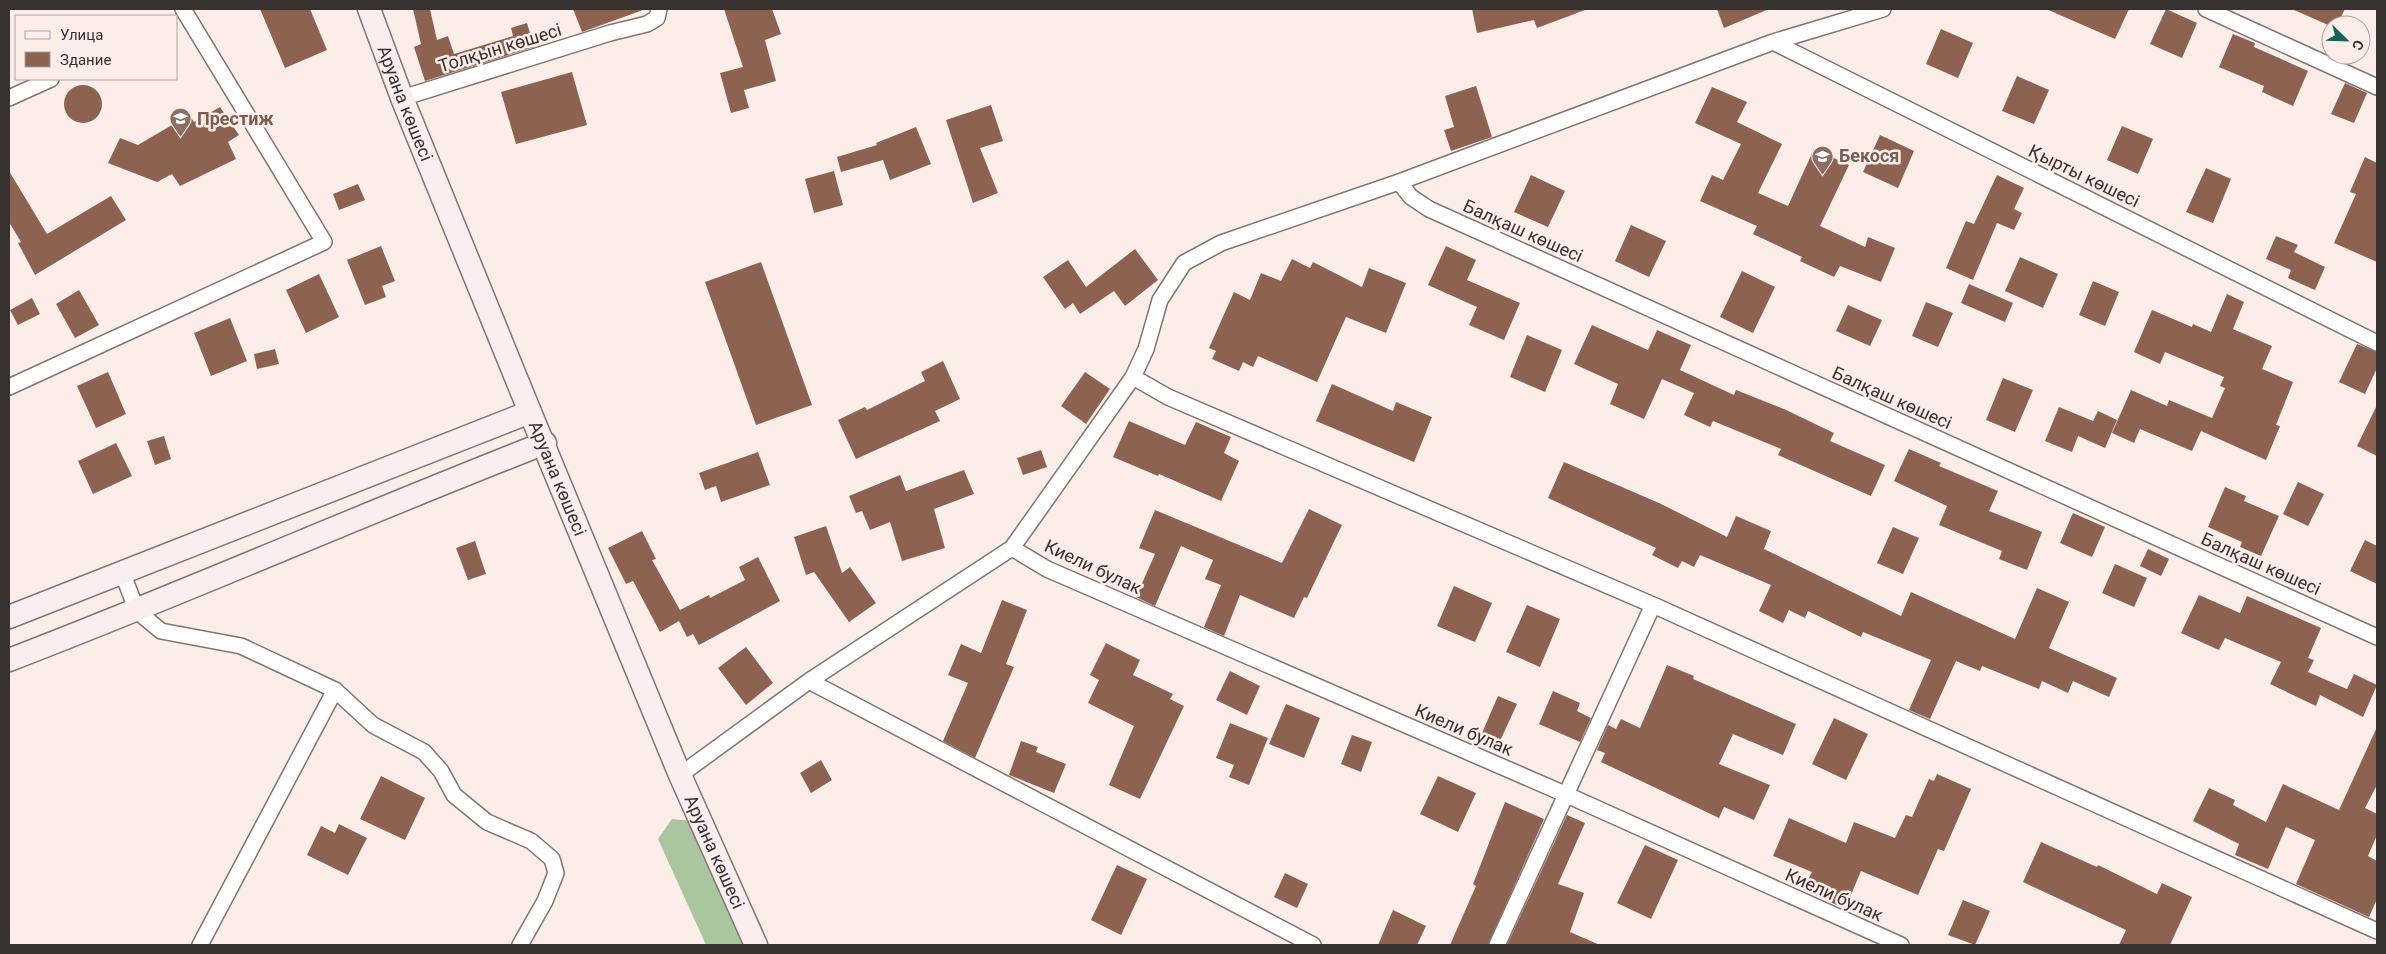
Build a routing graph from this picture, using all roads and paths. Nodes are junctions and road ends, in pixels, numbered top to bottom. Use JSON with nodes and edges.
{"nodes":[{"id":1,"x":369,"y":9,"type":"edge"},
{"id":2,"x":659,"y":9,"type":"edge"},
{"id":3,"x":1883,"y":9,"type":"edge"},
{"id":4,"x":2206,"y":9,"type":"edge"},
{"id":5,"x":182,"y":15,"type":"edge"},
{"id":6,"x":1773,"y":42,"type":"junction"},
{"id":7,"x":49,"y":80,"type":"edge"},
{"id":8,"x":2377,"y":87,"type":"edge"},
{"id":9,"x":9,"y":98,"type":"edge"},
{"id":10,"x":402,"y":98,"type":"junction"},
{"id":11,"x":1399,"y":182,"type":"junction"},
{"id":12,"x":2377,"y":343,"type":"edge"},
{"id":13,"x":1133,"y":377,"type":"junction"},
{"id":14,"x":9,"y":387,"type":"edge"},
{"id":15,"x":530,"y":412,"type":"junction"},
{"id":16,"x":545,"y":443,"type":"junction"},
{"id":17,"x":1012,"y":548,"type":"junction"},
{"id":18,"x":122,"y":572,"type":"junction"},
{"id":19,"x":1653,"y":605,"type":"junction"},
{"id":20,"x":137,"y":611,"type":"junction"},
{"id":21,"x":9,"y":617,"type":"edge"},
{"id":22,"x":2377,"y":637,"type":"edge"},
{"id":23,"x":9,"y":660,"type":"edge"},
{"id":24,"x":809,"y":681,"type":"junction"},
{"id":25,"x":335,"y":690,"type":"junction"},
{"id":26,"x":680,"y":775,"type":"junction"},
{"id":27,"x":1567,"y":795,"type":"junction"},
{"id":28,"x":2377,"y":931,"type":"edge"},
{"id":29,"x":200,"y":945,"type":"edge"},
{"id":30,"x":520,"y":945,"type":"edge"},
{"id":31,"x":756,"y":945,"type":"edge"},
{"id":32,"x":1313,"y":945,"type":"edge"},
{"id":33,"x":1497,"y":945,"type":"edge"},
{"id":34,"x":1901,"y":945,"type":"edge"}],
"edges":[{"from":1,"to":10,"type":"street","name":"Аруана көшесі"},
{"from":2,"to":10,"type":"street","name":"Толқын көшесі"},
{"from":3,"to":6,"type":"street"},
{"from":4,"to":8,"type":"street"},
{"from":5,"to":14,"type":"street"},
{"from":6,"to":11,"type":"street"},
{"from":6,"to":12,"type":"street","name":"Қырты көшесі"},
{"from":7,"to":9,"type":"street"},
{"from":10,"to":15,"type":"street","name":"Аруана көшесі"},
{"from":11,"to":13,"type":"street"},
{"from":11,"to":22,"type":"street","name":"Балқаш көшесі"},
{"from":13,"to":17,"type":"street"},
{"from":13,"to":19,"type":"street"},
{"from":15,"to":16,"type":"street","name":"Аруана көшесі"},
{"from":15,"to":18,"type":"street"},
{"from":16,"to":20,"type":"street"},
{"from":16,"to":26,"type":"street","name":"Аруана көшесі"},
{"from":17,"to":24,"type":"street"},
{"from":17,"to":27,"type":"street","name":"Киели булак"},
{"from":18,"to":20,"type":"street"},
{"from":18,"to":21,"type":"street"},
{"from":19,"to":27,"type":"street"},
{"from":19,"to":28,"type":"street"},
{"from":20,"to":23,"type":"street"},
{"from":20,"to":25,"type":"street"},
{"from":24,"to":26,"type":"street"},
{"from":24,"to":32,"type":"street"},
{"from":25,"to":29,"type":"street"},
{"from":25,"to":30,"type":"street"},
{"from":26,"to":31,"type":"street","name":"Аруана көшесі"},
{"from":27,"to":33,"type":"street"},
{"from":27,"to":34,"type":"street","name":"Киели булак"}]}
